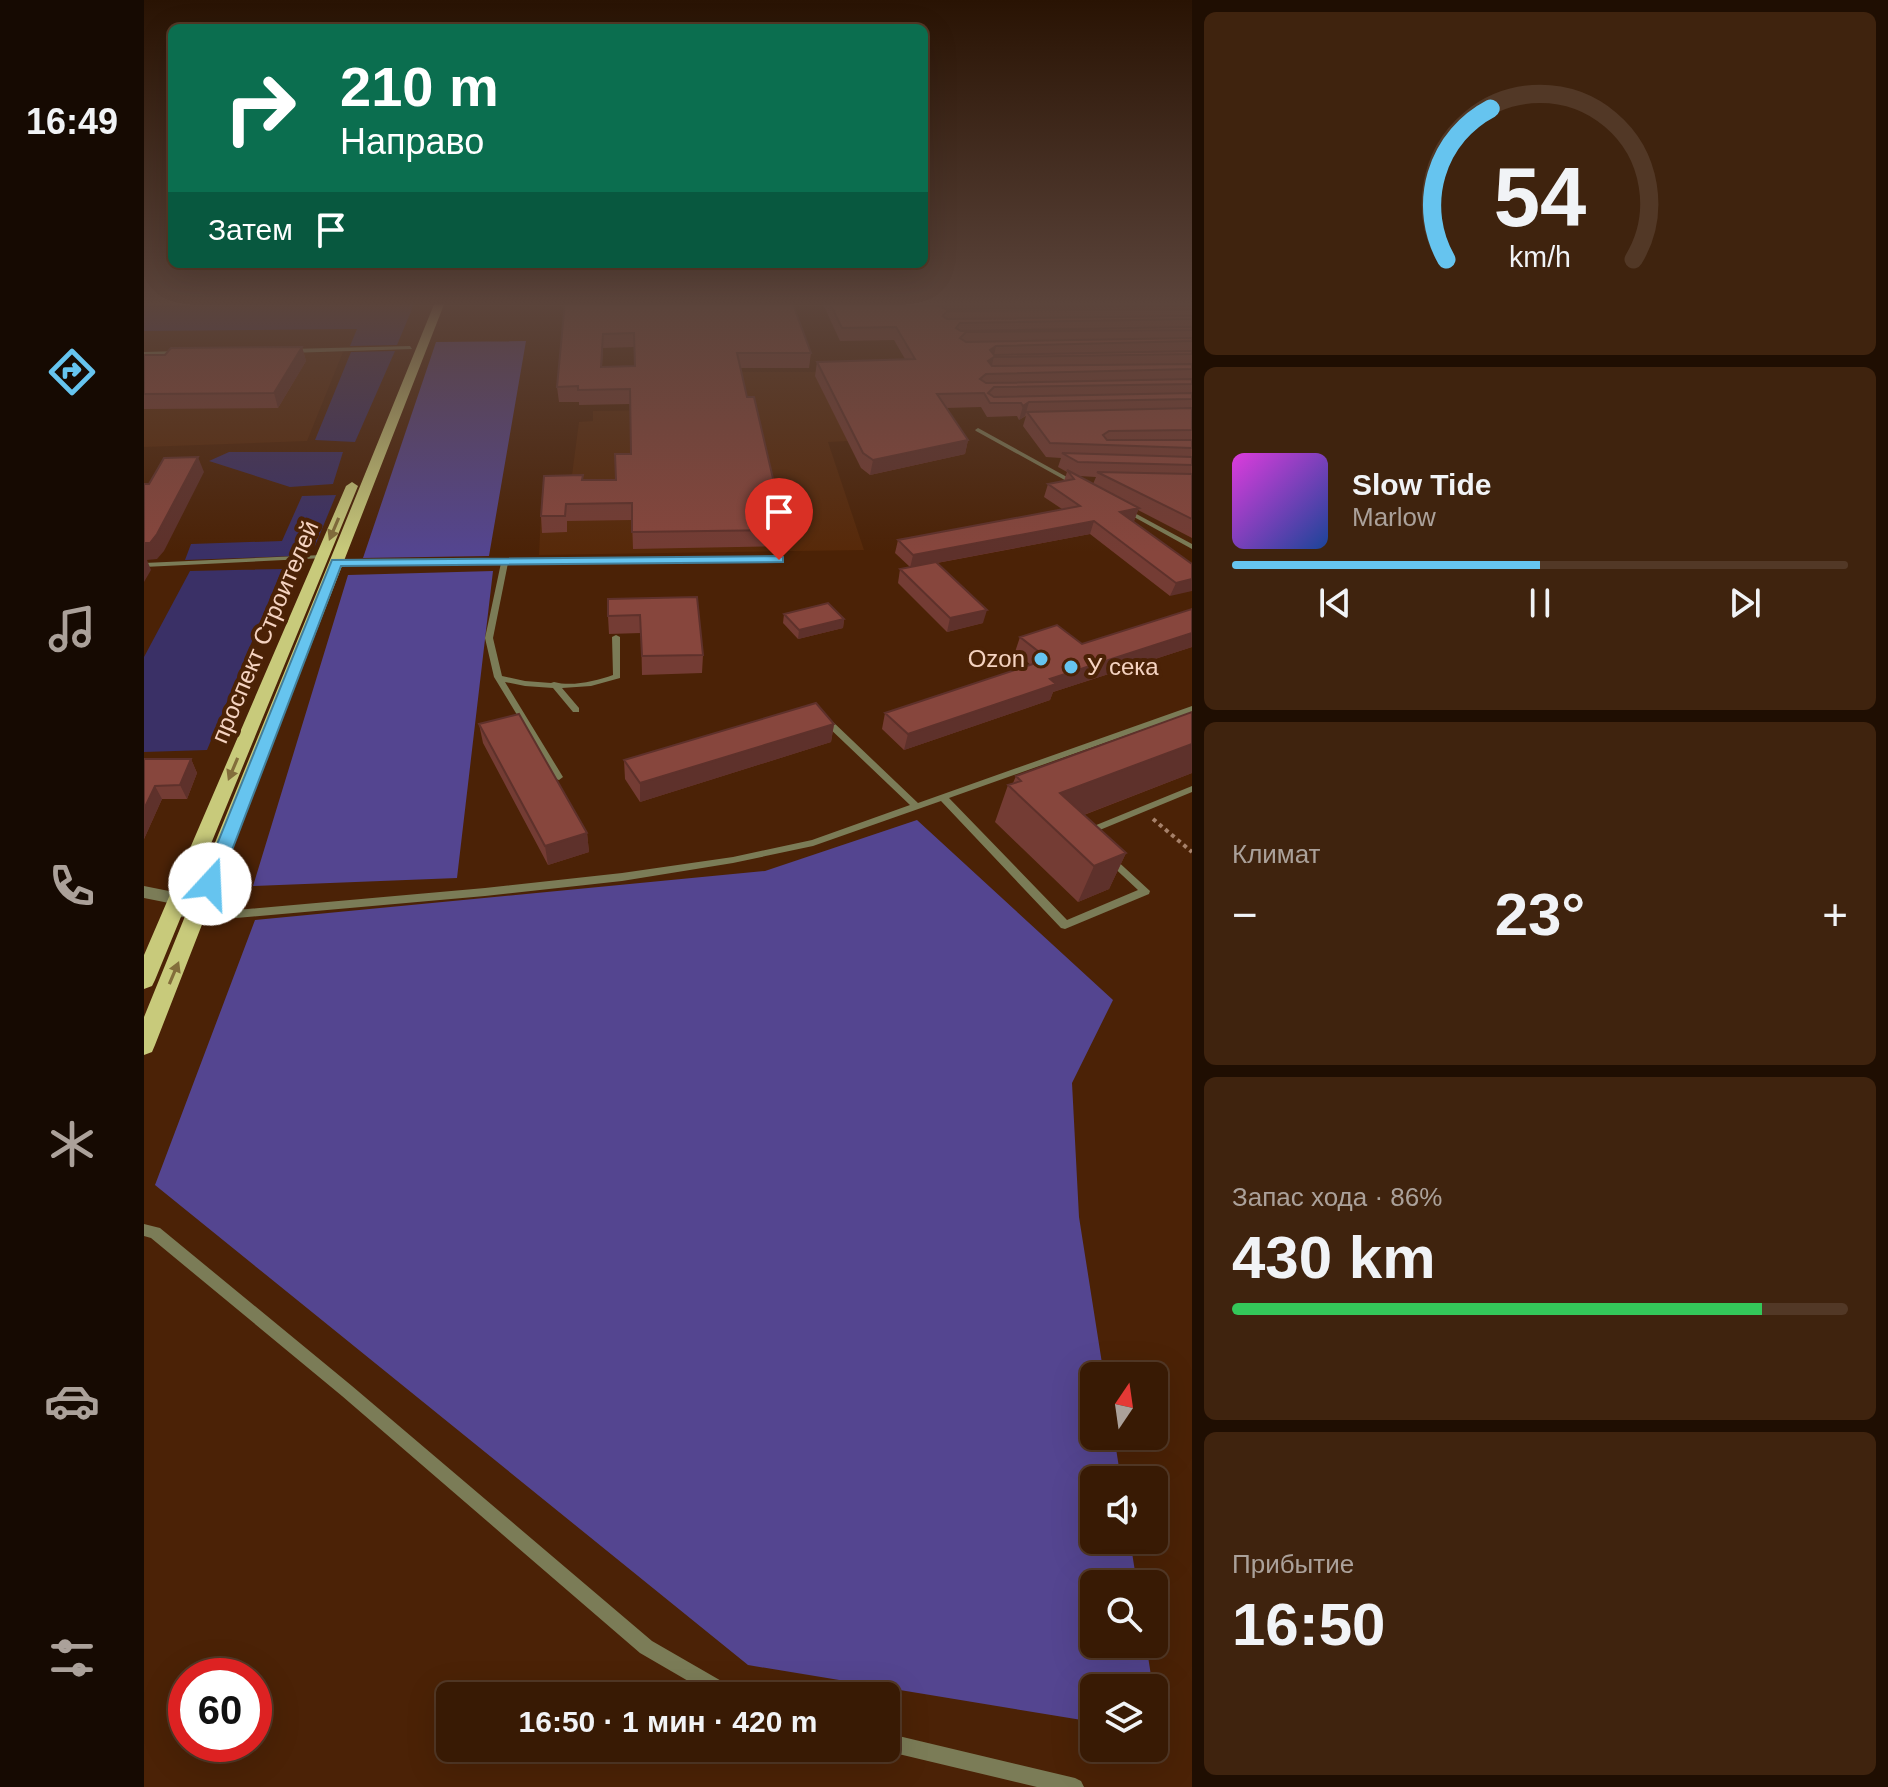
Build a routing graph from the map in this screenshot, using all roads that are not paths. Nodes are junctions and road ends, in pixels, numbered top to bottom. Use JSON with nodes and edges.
{"nodes":[{"id":1,"x":401,"y":385,"type":"edge"},
{"id":2,"x":978,"y":430,"type":"dead end"},
{"id":3,"x":1036,"y":462,"type":"junction"},
{"id":4,"x":1051,"y":462,"type":"edge"},
{"id":5,"x":1084,"y":484,"type":"edge"},
{"id":6,"x":1121,"y":508,"type":"edge"},
{"id":7,"x":1192,"y":547,"type":"edge"},
{"id":8,"x":329,"y":560,"type":"junction"},
{"id":9,"x":779,"y":560,"type":"dead end"},
{"id":10,"x":505,"y":562,"type":"junction"},
{"id":11,"x":144,"y":565,"type":"edge"},
{"id":12,"x":616,"y":637,"type":"edge"},
{"id":13,"x":498,"y":677,"type":"junction"},
{"id":14,"x":554,"y":684,"type":"junction"},
{"id":15,"x":1192,"y":709,"type":"edge"},
{"id":16,"x":576,"y":710,"type":"dead end"},
{"id":17,"x":828,"y":722,"type":"edge"},
{"id":18,"x":559,"y":777,"type":"edge"},
{"id":19,"x":1192,"y":789,"type":"edge"},
{"id":20,"x":944,"y":798,"type":"junction"},
{"id":21,"x":917,"y":807,"type":"junction"},
{"id":22,"x":1091,"y":842,"type":"edge"},
{"id":23,"x":1102,"y":852,"type":"edge"},
{"id":24,"x":144,"y":892,"type":"edge"},
{"id":25,"x":176,"y":906,"type":"junction"},
{"id":26,"x":199,"y":912,"type":"junction"},
{"id":27,"x":148,"y":962,"type":"edge"},
{"id":28,"x":144,"y":980,"type":"edge"},
{"id":29,"x":144,"y":1045,"type":"edge"},
{"id":30,"x":144,"y":1230,"type":"edge"},
{"id":31,"x":707,"y":1682,"type":"edge"},
{"id":32,"x":900,"y":1745,"type":"edge"},
{"id":33,"x":1075,"y":1787,"type":"edge"}],
"edges":[{"from":1,"to":8,"type":"main road","name":"проспект Строителей"},
{"from":2,"to":3,"type":"lane"},
{"from":3,"to":4,"type":"lane"},
{"from":3,"to":5,"type":"lane"},
{"from":6,"to":7,"type":"lane"},
{"from":8,"to":10,"type":"lane"},
{"from":8,"to":11,"type":"lane"},
{"from":8,"to":25,"type":"main road","name":"проспект Строителей","one_way":true},
{"from":8,"to":26,"type":"main road","name":"проспект Строителей"},
{"from":9,"to":10,"type":"lane"},
{"from":10,"to":13,"type":"lane"},
{"from":12,"to":14,"type":"lane"},
{"from":13,"to":14,"type":"lane"},
{"from":13,"to":18,"type":"lane"},
{"from":14,"to":16,"type":"lane"},
{"from":15,"to":20,"type":"lane"},
{"from":17,"to":21,"type":"lane"},
{"from":19,"to":22,"type":"lane"},
{"from":20,"to":21,"type":"lane"},
{"from":20,"to":23,"type":"lane"},
{"from":21,"to":26,"type":"lane"},
{"from":24,"to":25,"type":"street"},
{"from":25,"to":26,"type":"lane"},
{"from":25,"to":27,"type":"main road","name":"проспект Строителей"},
{"from":29,"to":26,"type":"main road","name":"проспект Строителей","one_way":true},
{"from":27,"to":28,"type":"main road","name":"проспект Строителей"},
{"from":30,"to":31,"type":"lane"},
{"from":32,"to":33,"type":"lane"}]}
